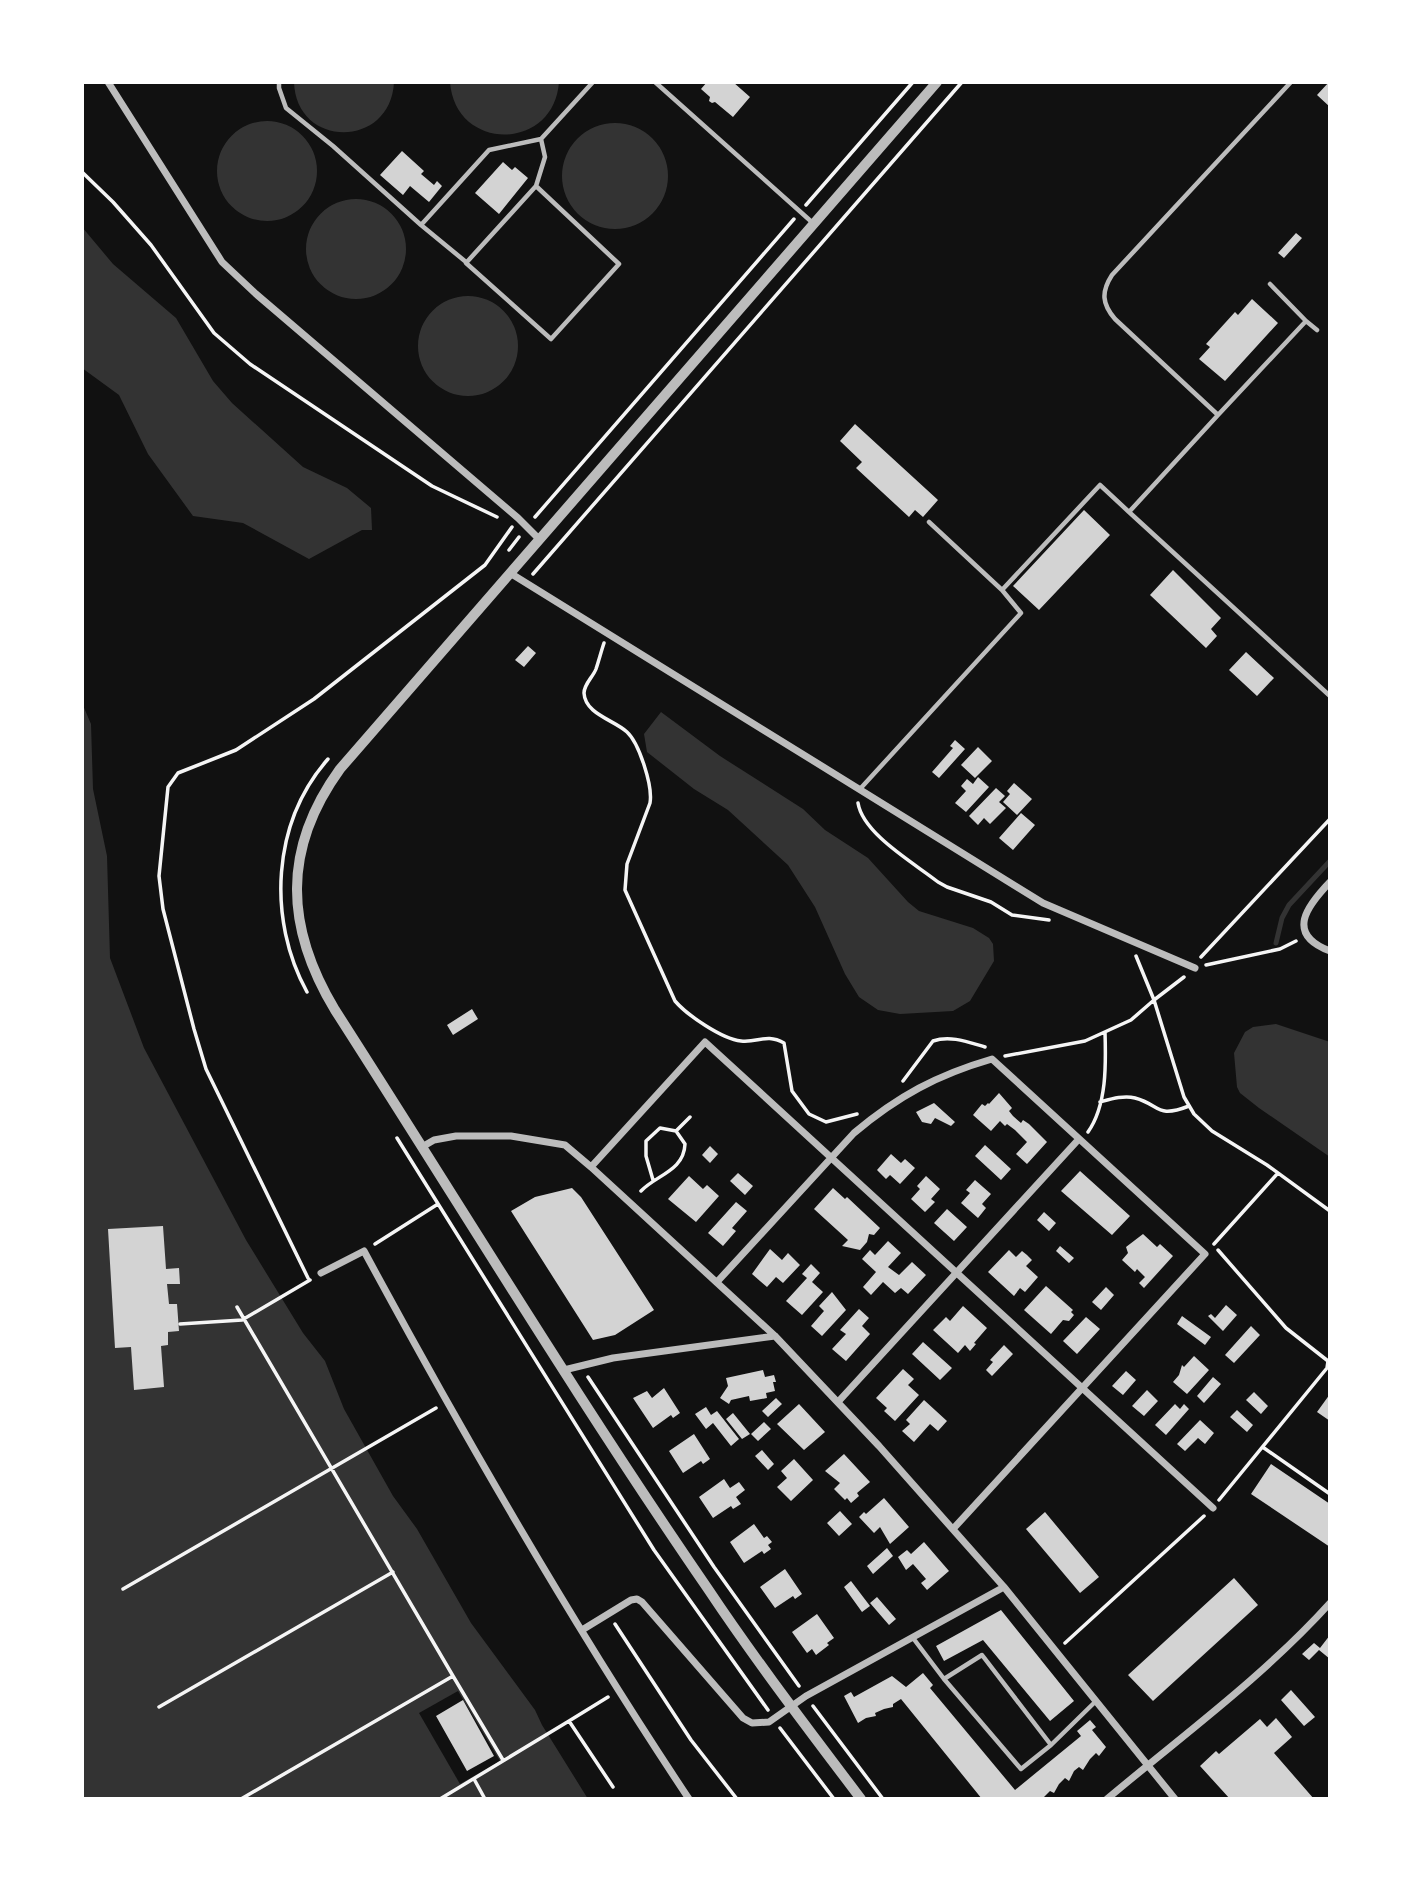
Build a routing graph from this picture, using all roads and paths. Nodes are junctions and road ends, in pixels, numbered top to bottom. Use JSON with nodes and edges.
{"nodes":[{"id":1,"x":108,"y":82,"type":"edge"},
{"id":2,"x":279,"y":82,"type":"edge"},
{"id":3,"x":593,"y":82,"type":"edge"},
{"id":4,"x":655,"y":82,"type":"edge"},
{"id":5,"x":913,"y":82,"type":"edge"},
{"id":6,"x":937,"y":82,"type":"edge"},
{"id":7,"x":962,"y":82,"type":"edge"},
{"id":8,"x":1291,"y":82,"type":"edge"},
{"id":9,"x":541,"y":139,"type":"junction"},
{"id":10,"x":82,"y":172,"type":"edge"},
{"id":11,"x":536,"y":186,"type":"junction"},
{"id":12,"x":801,"y":211,"type":"junction"},
{"id":13,"x":815,"y":224,"type":"junction"},
{"id":14,"x":421,"y":225,"type":"junction"},
{"id":15,"x":466,"y":263,"type":"junction"},
{"id":16,"x":1270,"y":284,"type":"dead end"},
{"id":17,"x":1306,"y":321,"type":"junction"},
{"id":18,"x":1317,"y":330,"type":"dead end"},
{"id":19,"x":1218,"y":415,"type":"junction"},
{"id":20,"x":1129,"y":512,"type":"junction"},
{"id":21,"x":518,"y":518,"type":"junction"},
{"id":22,"x":929,"y":522,"type":"dead end"},
{"id":23,"x":527,"y":527,"type":"junction"},
{"id":24,"x":540,"y":540,"type":"junction"},
{"id":25,"x":507,"y":553,"type":"dead end"},
{"id":26,"x":510,"y":573,"type":"junction"},
{"id":27,"x":524,"y":582,"type":"junction"},
{"id":28,"x":1002,"y":590,"type":"junction"},
{"id":29,"x":607,"y":634,"type":"junction"},
{"id":30,"x":1330,"y":696,"type":"edge"},
{"id":31,"x":331,"y":755,"type":"dead end"},
{"id":32,"x":860,"y":789,"type":"junction"},
{"id":33,"x":1330,"y":819,"type":"edge"},
{"id":34,"x":1330,"y":882,"type":"edge"},
{"id":35,"x":1064,"y":912,"type":"junction"},
{"id":36,"x":1307,"y":936,"type":"junction"},
{"id":37,"x":1130,"y":941,"type":"junction"},
{"id":38,"x":1330,"y":951,"type":"edge"},
{"id":39,"x":1195,"y":968,"type":"junction"},
{"id":40,"x":1154,"y":1000,"type":"junction"},
{"id":41,"x":312,"y":1001,"type":"dead end"},
{"id":42,"x":1105,"y":1032,"type":"junction"},
{"id":43,"x":992,"y":1059,"type":"junction"},
{"id":44,"x":898,"y":1086,"type":"dead end"},
{"id":45,"x":1100,"y":1101,"type":"junction"},
{"id":46,"x":1189,"y":1106,"type":"junction"},
{"id":47,"x":862,"y":1113,"type":"dead end"},
{"id":48,"x":690,"y":1117,"type":"dead end"},
{"id":49,"x":676,"y":1131,"type":"junction"},
{"id":50,"x":395,"y":1135,"type":"dead end"},
{"id":51,"x":1078,"y":1140,"type":"junction"},
{"id":52,"x":422,"y":1147,"type":"junction"},
{"id":53,"x":831,"y":1158,"type":"junction"},
{"id":54,"x":591,"y":1167,"type":"junction"},
{"id":55,"x":1278,"y":1173,"type":"junction"},
{"id":56,"x":653,"y":1180,"type":"junction"},
{"id":57,"x":641,"y":1191,"type":"dead end"},
{"id":58,"x":438,"y":1204,"type":"junction"},
{"id":59,"x":1330,"y":1211,"type":"edge"},
{"id":60,"x":364,"y":1251,"type":"junction"},
{"id":61,"x":321,"y":1273,"type":"dead end"},
{"id":62,"x":957,"y":1273,"type":"junction"},
{"id":63,"x":717,"y":1282,"type":"junction"},
{"id":64,"x":237,"y":1307,"type":"dead end"},
{"id":65,"x":244,"y":1319,"type":"junction"},
{"id":66,"x":180,"y":1324,"type":"dead end"},
{"id":67,"x":775,"y":1336,"type":"junction"},
{"id":68,"x":580,"y":1366,"type":"junction"},
{"id":69,"x":1328,"y":1369,"type":"edge"},
{"id":70,"x":564,"y":1370,"type":"junction"},
{"id":71,"x":1082,"y":1388,"type":"junction"},
{"id":72,"x":445,"y":1402,"type":"junction"},
{"id":73,"x":838,"y":1402,"type":"junction"},
{"id":74,"x":1264,"y":1448,"type":"junction"},
{"id":75,"x":331,"y":1468,"type":"junction"},
{"id":76,"x":1330,"y":1494,"type":"edge"},
{"id":77,"x":1213,"y":1508,"type":"junction"},
{"id":78,"x":953,"y":1529,"type":"junction"},
{"id":79,"x":393,"y":1572,"type":"junction"},
{"id":80,"x":1004,"y":1587,"type":"junction"},
{"id":81,"x":123,"y":1589,"type":"dead end"},
{"id":82,"x":1330,"y":1602,"type":"edge"},
{"id":83,"x":608,"y":1614,"type":"junction"},
{"id":84,"x":582,"y":1630,"type":"junction"},
{"id":85,"x":909,"y":1639,"type":"junction"},
{"id":86,"x":1055,"y":1650,"type":"junction"},
{"id":87,"x":453,"y":1676,"type":"junction"},
{"id":88,"x":944,"y":1679,"type":"junction"},
{"id":89,"x":619,"y":1690,"type":"junction"},
{"id":90,"x":806,"y":1696,"type":"junction"},
{"id":91,"x":1096,"y":1701,"type":"junction"},
{"id":92,"x":159,"y":1707,"type":"dead end"},
{"id":93,"x":791,"y":1707,"type":"junction"},
{"id":94,"x":774,"y":1719,"type":"junction"},
{"id":95,"x":569,"y":1721,"type":"junction"},
{"id":96,"x":1051,"y":1745,"type":"junction"},
{"id":97,"x":503,"y":1760,"type":"junction"},
{"id":98,"x":1147,"y":1765,"type":"junction"},
{"id":99,"x":474,"y":1779,"type":"junction"},
{"id":100,"x":613,"y":1787,"type":"dead end"},
{"id":101,"x":1169,"y":1791,"type":"junction"},
{"id":102,"x":241,"y":1799,"type":"edge"},
{"id":103,"x":440,"y":1799,"type":"edge"},
{"id":104,"x":485,"y":1799,"type":"edge"},
{"id":105,"x":690,"y":1799,"type":"edge"},
{"id":106,"x":737,"y":1799,"type":"edge"},
{"id":107,"x":834,"y":1799,"type":"edge"},
{"id":108,"x":861,"y":1799,"type":"edge"},
{"id":109,"x":883,"y":1799,"type":"edge"},
{"id":110,"x":1107,"y":1799,"type":"edge"},
{"id":111,"x":1162,"y":1799,"type":"edge"},
{"id":112,"x":1175,"y":1799,"type":"edge"}],
"edges":[{"from":1,"to":21,"type":"street"},
{"from":2,"to":14,"type":"lane"},
{"from":3,"to":9,"type":"lane"},
{"from":4,"to":12,"type":"lane"},
{"from":5,"to":12,"type":"path"},
{"from":6,"to":13,"type":"street"},
{"from":7,"to":27,"type":"path"},
{"from":8,"to":19,"type":"lane"},
{"from":9,"to":11,"type":"lane"},
{"from":9,"to":14,"type":"lane"},
{"from":10,"to":21,"type":"path"},
{"from":11,"to":15,"type":"lane"},
{"from":11,"to":15,"type":"lane"},
{"from":12,"to":13,"type":"lane"},
{"from":12,"to":23,"type":"path"},
{"from":13,"to":24,"type":"street"},
{"from":14,"to":15,"type":"lane"},
{"from":16,"to":17,"type":"lane"},
{"from":17,"to":18,"type":"lane"},
{"from":17,"to":19,"type":"lane"},
{"from":19,"to":20,"type":"lane"},
{"from":20,"to":28,"type":"lane"},
{"from":20,"to":30,"type":"lane"},
{"from":21,"to":23,"type":"street"},
{"from":21,"to":65,"type":"path"},
{"from":22,"to":28,"type":"lane"},
{"from":23,"to":24,"type":"street"},
{"from":23,"to":25,"type":"path"},
{"from":24,"to":26,"type":"street"},
{"from":26,"to":27,"type":"street"},
{"from":26,"to":52,"type":"street"},
{"from":27,"to":29,"type":"street"},
{"from":28,"to":32,"type":"lane"},
{"from":29,"to":32,"type":"street"},
{"from":29,"to":47,"type":"path"},
{"from":31,"to":41,"type":"path"},
{"from":32,"to":35,"type":"street"},
{"from":32,"to":35,"type":"path"},
{"from":33,"to":39,"type":"path"},
{"from":34,"to":36,"type":"street"},
{"from":35,"to":37,"type":"street"},
{"from":36,"to":38,"type":"street"},
{"from":36,"to":39,"type":"path"},
{"from":37,"to":39,"type":"street"},
{"from":37,"to":40,"type":"path"},
{"from":39,"to":40,"type":"path"},
{"from":40,"to":42,"type":"path"},
{"from":40,"to":46,"type":"path"},
{"from":42,"to":43,"type":"path"},
{"from":42,"to":45,"type":"path"},
{"from":43,"to":44,"type":"path"},
{"from":43,"to":51,"type":"street"},
{"from":43,"to":53,"type":"street"},
{"from":45,"to":46,"type":"path"},
{"from":45,"to":51,"type":"path"},
{"from":46,"to":55,"type":"path"},
{"from":48,"to":49,"type":"path"},
{"from":49,"to":56,"type":"path"},
{"from":49,"to":56,"type":"path"},
{"from":50,"to":58,"type":"path"},
{"from":51,"to":62,"type":"street"},
{"from":51,"to":71,"type":"street"},
{"from":52,"to":54,"type":"street"},
{"from":52,"to":70,"type":"street"},
{"from":53,"to":54,"type":"street"},
{"from":53,"to":62,"type":"street"},
{"from":53,"to":63,"type":"street"},
{"from":54,"to":63,"type":"street"},
{"from":55,"to":59,"type":"path"},
{"from":55,"to":69,"type":"path"},
{"from":56,"to":57,"type":"path"},
{"from":58,"to":60,"type":"path"},
{"from":58,"to":94,"type":"path"},
{"from":60,"to":61,"type":"street"},
{"from":60,"to":72,"type":"street"},
{"from":62,"to":71,"type":"street"},
{"from":62,"to":73,"type":"street"},
{"from":63,"to":67,"type":"street"},
{"from":64,"to":65,"type":"path"},
{"from":65,"to":66,"type":"path"},
{"from":65,"to":75,"type":"path"},
{"from":67,"to":68,"type":"street"},
{"from":67,"to":73,"type":"street"},
{"from":68,"to":70,"type":"street"},
{"from":68,"to":90,"type":"path"},
{"from":69,"to":74,"type":"path"},
{"from":70,"to":93,"type":"street"},
{"from":71,"to":77,"type":"street"},
{"from":71,"to":78,"type":"street"},
{"from":72,"to":75,"type":"path"},
{"from":72,"to":84,"type":"street"},
{"from":73,"to":78,"type":"street"},
{"from":74,"to":76,"type":"path"},
{"from":74,"to":77,"type":"path"},
{"from":75,"to":79,"type":"path"},
{"from":75,"to":81,"type":"path"},
{"from":77,"to":86,"type":"path"},
{"from":78,"to":80,"type":"street"},
{"from":79,"to":87,"type":"path"},
{"from":79,"to":92,"type":"path"},
{"from":80,"to":85,"type":"street"},
{"from":80,"to":86,"type":"street"},
{"from":82,"to":98,"type":"street"},
{"from":83,"to":84,"type":"street"},
{"from":83,"to":94,"type":"street"},
{"from":83,"to":106,"type":"path"},
{"from":84,"to":89,"type":"street"},
{"from":85,"to":88,"type":"lane"},
{"from":85,"to":90,"type":"street"},
{"from":86,"to":91,"type":"street"},
{"from":87,"to":97,"type":"path"},
{"from":87,"to":102,"type":"path"},
{"from":88,"to":96,"type":"lane"},
{"from":88,"to":96,"type":"lane"},
{"from":89,"to":95,"type":"path"},
{"from":89,"to":105,"type":"street"},
{"from":90,"to":93,"type":"street"},
{"from":90,"to":109,"type":"path"},
{"from":91,"to":96,"type":"lane"},
{"from":91,"to":98,"type":"street"},
{"from":93,"to":94,"type":"street"},
{"from":93,"to":108,"type":"street"},
{"from":94,"to":107,"type":"path"},
{"from":95,"to":97,"type":"path"},
{"from":95,"to":100,"type":"path"},
{"from":97,"to":99,"type":"path"},
{"from":98,"to":101,"type":"street"},
{"from":98,"to":110,"type":"street"},
{"from":99,"to":103,"type":"path"},
{"from":99,"to":104,"type":"path"},
{"from":101,"to":111,"type":"street"},
{"from":101,"to":112,"type":"street"}]}
